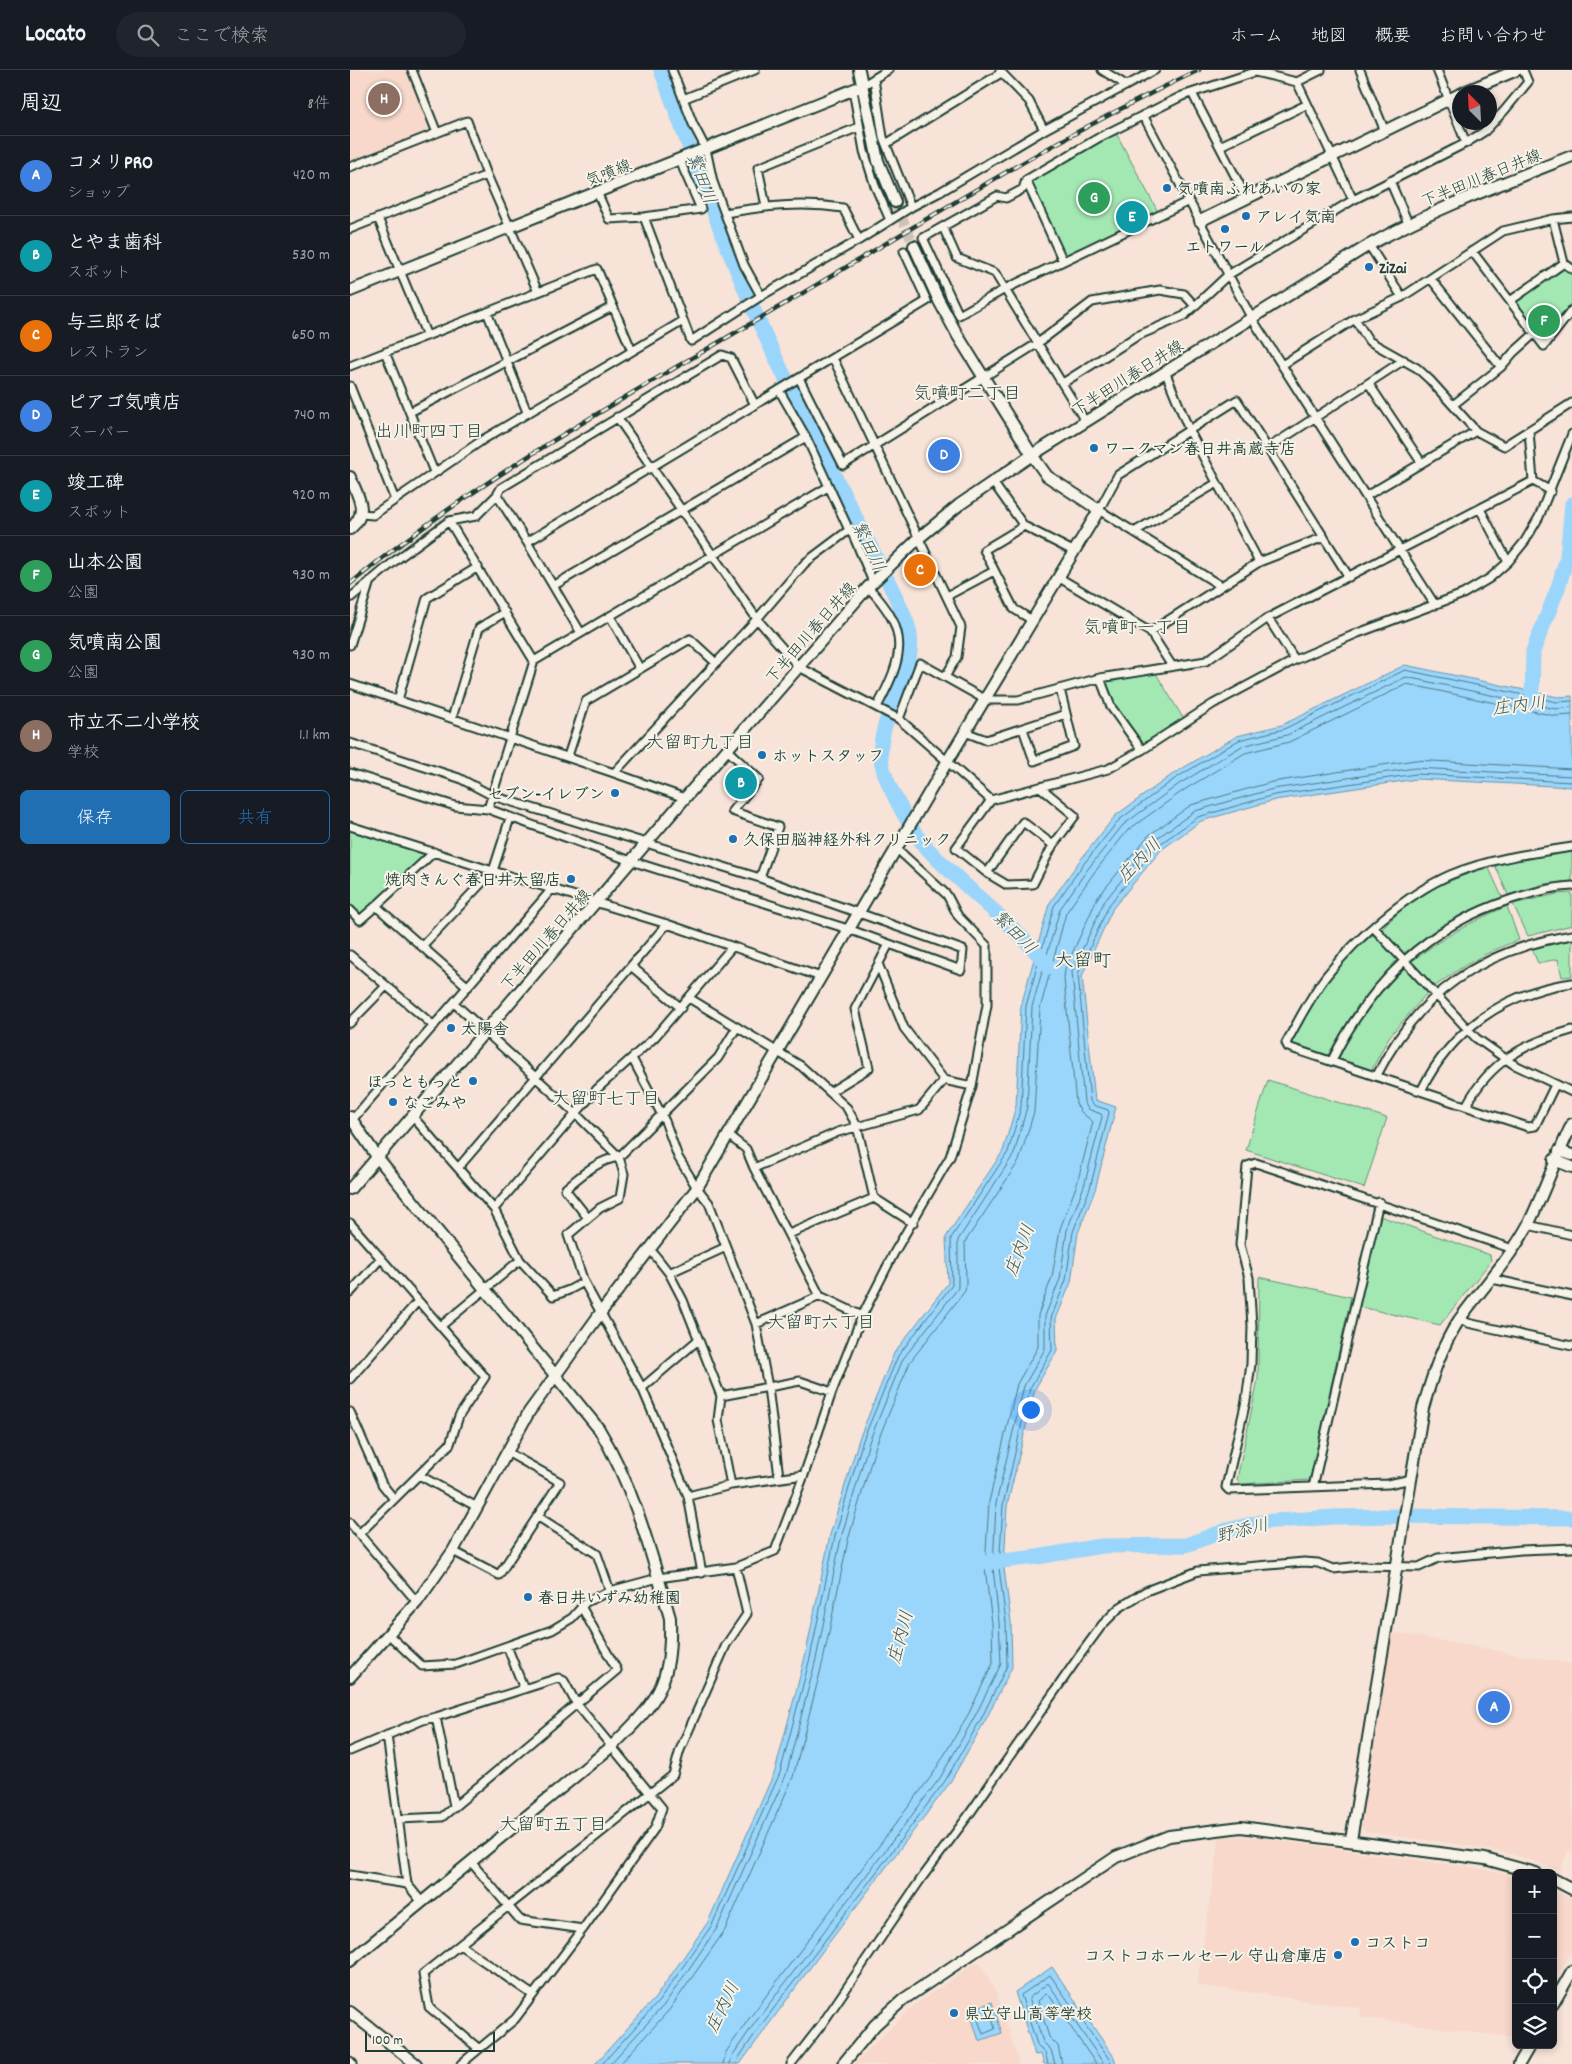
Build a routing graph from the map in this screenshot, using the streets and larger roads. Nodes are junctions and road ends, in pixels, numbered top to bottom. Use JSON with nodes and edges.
{"nodes":[{"id":1,"x":412,"y":70,"type":"edge"},
{"id":2,"x":672,"y":70,"type":"edge"},
{"id":3,"x":756,"y":70,"type":"edge"},
{"id":4,"x":859,"y":70,"type":"edge"},
{"id":5,"x":888,"y":70,"type":"edge"},
{"id":6,"x":1102,"y":70,"type":"edge"},
{"id":7,"x":1154,"y":70,"type":"edge"},
{"id":8,"x":1321,"y":70,"type":"edge"},
{"id":9,"x":1360,"y":70,"type":"edge"},
{"id":10,"x":1437,"y":70,"type":"edge"},
{"id":11,"x":1517,"y":70,"type":"edge"},
{"id":12,"x":1523,"y":70,"type":"edge"},
{"id":13,"x":1000,"y":72,"type":"edge"},
{"id":14,"x":874,"y":79,"type":"junction"},
{"id":15,"x":1297,"y":82,"type":"junction"},
{"id":16,"x":1126,"y":85,"type":"junction"},
{"id":17,"x":1481,"y":85,"type":"edge"},
{"id":18,"x":857,"y":88,"type":"junction"},
{"id":19,"x":1192,"y":93,"type":"junction"},
{"id":20,"x":1452,"y":98,"type":"edge"},
{"id":21,"x":683,"y":99,"type":"junction"},
{"id":22,"x":1449,"y":99,"type":"junction"},
{"id":23,"x":1306,"y":104,"type":"junction"},
{"id":24,"x":1143,"y":115,"type":"junction"},
{"id":25,"x":859,"y":127,"type":"junction"},
{"id":26,"x":1044,"y":130,"type":"junction"},
{"id":27,"x":1384,"y":130,"type":"junction"},
{"id":28,"x":437,"y":133,"type":"junction"},
{"id":29,"x":1466,"y":143,"type":"junction"},
{"id":30,"x":886,"y":144,"type":"junction"},
{"id":31,"x":1220,"y":146,"type":"junction"},
{"id":32,"x":706,"y":149,"type":"junction"},
{"id":33,"x":1332,"y":156,"type":"junction"},
{"id":34,"x":1572,"y":156,"type":"edge"},
{"id":35,"x":681,"y":159,"type":"junction"},
{"id":36,"x":350,"y":167,"type":"edge"},
{"id":37,"x":488,"y":174,"type":"junction"},
{"id":38,"x":1026,"y":180,"type":"junction"},
{"id":39,"x":1390,"y":181,"type":"junction"},
{"id":40,"x":597,"y":192,"type":"junction"},
{"id":41,"x":1246,"y":197,"type":"junction"},
{"id":42,"x":1353,"y":200,"type":"junction"},
{"id":43,"x":1189,"y":201,"type":"junction"},
{"id":44,"x":895,"y":202,"type":"tunnel mouth"},
{"id":45,"x":766,"y":206,"type":"junction"},
{"id":46,"x":911,"y":207,"type":"junction"},
{"id":47,"x":725,"y":213,"type":"junction"},
{"id":48,"x":644,"y":217,"type":"junction"},
{"id":49,"x":1572,"y":217,"type":"edge"},
{"id":50,"x":378,"y":218,"type":"junction"},
{"id":51,"x":1553,"y":219,"type":"junction"},
{"id":52,"x":890,"y":220,"type":"junction"},
{"id":53,"x":1200,"y":221,"type":"junction"},
{"id":54,"x":1408,"y":223,"type":"junction"},
{"id":55,"x":510,"y":227,"type":"junction"},
{"id":56,"x":943,"y":227,"type":"junction"},
{"id":57,"x":350,"y":229,"type":"edge"},
{"id":58,"x":859,"y":240,"type":"junction"},
{"id":59,"x":1368,"y":245,"type":"junction"},
{"id":60,"x":914,"y":246,"type":"tunnel mouth"},
{"id":61,"x":904,"y":251,"type":"dead end"},
{"id":62,"x":1472,"y":251,"type":"junction"},
{"id":63,"x":1063,"y":261,"type":"junction"},
{"id":64,"x":1564,"y":263,"type":"junction"},
{"id":65,"x":1572,"y":269,"type":"edge"},
{"id":66,"x":400,"y":270,"type":"junction"},
{"id":67,"x":1228,"y":275,"type":"junction"},
{"id":68,"x":1431,"y":279,"type":"junction"},
{"id":69,"x":1005,"y":289,"type":"junction"},
{"id":70,"x":350,"y":291,"type":"edge"},
{"id":71,"x":538,"y":292,"type":"junction"},
{"id":72,"x":761,"y":296,"type":"junction"},
{"id":73,"x":1402,"y":298,"type":"junction"},
{"id":74,"x":1510,"y":301,"type":"junction"},
{"id":75,"x":1194,"y":306,"type":"junction"},
{"id":76,"x":612,"y":307,"type":"junction"},
{"id":77,"x":1572,"y":310,"type":"edge"},
{"id":78,"x":487,"y":312,"type":"junction"},
{"id":79,"x":1251,"y":317,"type":"junction"},
{"id":80,"x":1355,"y":319,"type":"junction"},
{"id":81,"x":683,"y":321,"type":"junction"},
{"id":82,"x":1534,"y":334,"type":"junction"},
{"id":83,"x":427,"y":336,"type":"junction"},
{"id":84,"x":1038,"y":343,"type":"junction"},
{"id":85,"x":632,"y":351,"type":"junction"},
{"id":86,"x":385,"y":352,"type":"junction"},
{"id":87,"x":832,"y":358,"type":"junction"},
{"id":88,"x":1404,"y":360,"type":"junction"},
{"id":89,"x":507,"y":362,"type":"junction"},
{"id":90,"x":1282,"y":365,"type":"junction"},
{"id":91,"x":350,"y":366,"type":"edge"},
{"id":92,"x":1501,"y":367,"type":"junction"},
{"id":93,"x":1165,"y":371,"type":"junction"},
{"id":94,"x":983,"y":378,"type":"junction"},
{"id":95,"x":799,"y":379,"type":"junction"},
{"id":96,"x":1063,"y":383,"type":"junction"},
{"id":97,"x":1369,"y":384,"type":"junction"},
{"id":98,"x":350,"y":386,"type":"edge"},
{"id":99,"x":779,"y":390,"type":"junction"},
{"id":100,"x":1572,"y":403,"type":"edge"},
{"id":101,"x":755,"y":405,"type":"junction"},
{"id":102,"x":1453,"y":405,"type":"junction"},
{"id":103,"x":410,"y":412,"type":"junction"},
{"id":104,"x":527,"y":412,"type":"junction"},
{"id":105,"x":617,"y":417,"type":"junction"},
{"id":106,"x":1316,"y":418,"type":"junction"},
{"id":107,"x":1085,"y":421,"type":"junction"},
{"id":108,"x":1189,"y":430,"type":"junction"},
{"id":109,"x":1476,"y":431,"type":"junction"},
{"id":110,"x":1530,"y":431,"type":"junction"},
{"id":111,"x":1572,"y":434,"type":"edge"},
{"id":112,"x":806,"y":437,"type":"junction"},
{"id":113,"x":874,"y":446,"type":"junction"},
{"id":114,"x":1268,"y":448,"type":"junction"},
{"id":115,"x":1032,"y":455,"type":"junction"},
{"id":116,"x":1421,"y":462,"type":"junction"},
{"id":117,"x":652,"y":467,"type":"junction"},
{"id":118,"x":434,"y":472,"type":"junction"},
{"id":119,"x":350,"y":477,"type":"edge"},
{"id":120,"x":992,"y":481,"type":"junction"},
{"id":121,"x":1534,"y":481,"type":"junction"},
{"id":122,"x":1217,"y":483,"type":"junction"},
{"id":123,"x":828,"y":487,"type":"junction"},
{"id":124,"x":1551,"y":491,"type":"junction"},
{"id":125,"x":497,"y":495,"type":"junction"},
{"id":126,"x":1366,"y":496,"type":"junction"},
{"id":127,"x":395,"y":500,"type":"junction"},
{"id":128,"x":1480,"y":509,"type":"junction"},
{"id":129,"x":682,"y":510,"type":"junction"},
{"id":130,"x":1099,"y":510,"type":"junction"},
{"id":131,"x":362,"y":514,"type":"junction"},
{"id":132,"x":449,"y":521,"type":"junction"},
{"id":133,"x":1024,"y":526,"type":"junction"},
{"id":134,"x":350,"y":529,"type":"edge"},
{"id":135,"x":849,"y":530,"type":"junction"},
{"id":136,"x":1134,"y":532,"type":"junction"},
{"id":137,"x":1324,"y":537,"type":"junction"},
{"id":138,"x":919,"y":538,"type":"junction"},
{"id":139,"x":527,"y":542,"type":"junction"},
{"id":140,"x":1073,"y":551,"type":"junction"},
{"id":141,"x":1400,"y":551,"type":"junction"},
{"id":142,"x":712,"y":555,"type":"junction"},
{"id":143,"x":1260,"y":562,"type":"junction"},
{"id":144,"x":1508,"y":562,"type":"junction"},
{"id":145,"x":478,"y":567,"type":"junction"},
{"id":146,"x":994,"y":571,"type":"junction"},
{"id":147,"x":1058,"y":577,"type":"junction"},
{"id":148,"x":1349,"y":577,"type":"junction"},
{"id":149,"x":370,"y":581,"type":"junction"},
{"id":150,"x":871,"y":584,"type":"junction"},
{"id":151,"x":553,"y":586,"type":"junction"},
{"id":152,"x":1221,"y":586,"type":"junction"},
{"id":153,"x":947,"y":596,"type":"junction"},
{"id":154,"x":350,"y":598,"type":"edge"},
{"id":155,"x":1435,"y":605,"type":"junction"},
{"id":156,"x":505,"y":612,"type":"junction"},
{"id":157,"x":610,"y":616,"type":"junction"},
{"id":158,"x":1268,"y":618,"type":"junction"},
{"id":159,"x":757,"y":619,"type":"junction"},
{"id":160,"x":1032,"y":620,"type":"junction"},
{"id":161,"x":1150,"y":632,"type":"junction"},
{"id":162,"x":581,"y":633,"type":"junction"},
{"id":163,"x":350,"y":645,"type":"edge"},
{"id":164,"x":1294,"y":660,"type":"junction"},
{"id":165,"x":534,"y":661,"type":"junction"},
{"id":166,"x":716,"y":662,"type":"junction"},
{"id":167,"x":1172,"y":666,"type":"junction"},
{"id":168,"x":799,"y":667,"type":"junction"},
{"id":169,"x":640,"y":669,"type":"junction"},
{"id":170,"x":945,"y":677,"type":"junction"},
{"id":171,"x":1100,"y":678,"type":"junction"},
{"id":172,"x":350,"y":684,"type":"edge"},
{"id":173,"x":1060,"y":689,"type":"junction"},
{"id":174,"x":398,"y":700,"type":"junction"},
{"id":175,"x":986,"y":700,"type":"junction"},
{"id":176,"x":877,"y":708,"type":"junction"},
{"id":177,"x":1066,"y":714,"type":"junction"},
{"id":178,"x":452,"y":718,"type":"junction"},
{"id":179,"x":898,"y":719,"type":"junction"},
{"id":180,"x":1023,"y":729,"type":"junction"},
{"id":181,"x":965,"y":732,"type":"junction"},
{"id":182,"x":511,"y":738,"type":"junction"},
{"id":183,"x":350,"y":743,"type":"edge"},
{"id":184,"x":727,"y":750,"type":"junction"},
{"id":185,"x":1142,"y":750,"type":"junction"},
{"id":186,"x":568,"y":756,"type":"junction"},
{"id":187,"x":947,"y":762,"type":"junction"},
{"id":188,"x":350,"y":772,"type":"edge"},
{"id":189,"x":614,"y":773,"type":"junction"},
{"id":190,"x":1040,"y":787,"type":"junction"},
{"id":191,"x":493,"y":796,"type":"junction"},
{"id":192,"x":684,"y":798,"type":"junction"},
{"id":193,"x":991,"y":800,"type":"junction"},
{"id":194,"x":488,"y":809,"type":"junction"},
{"id":195,"x":510,"y":818,"type":"junction"},
{"id":196,"x":350,"y":826,"type":"edge"},
{"id":197,"x":647,"y":843,"type":"junction"},
{"id":198,"x":1053,"y":845,"type":"junction"},
{"id":199,"x":896,"y":847,"type":"junction"},
{"id":200,"x":1572,"y":847,"type":"edge"},
{"id":201,"x":434,"y":852,"type":"junction"},
{"id":202,"x":631,"y":861,"type":"junction"},
{"id":203,"x":493,"y":872,"type":"junction"},
{"id":204,"x":987,"y":873,"type":"junction"},
{"id":205,"x":760,"y":878,"type":"junction"},
{"id":206,"x":1572,"y":886,"type":"edge"},
{"id":207,"x":552,"y":889,"type":"junction"},
{"id":208,"x":597,"y":902,"type":"junction"},
{"id":209,"x":376,"y":906,"type":"junction"},
{"id":210,"x":350,"y":910,"type":"edge"},
{"id":211,"x":858,"y":913,"type":"junction"},
{"id":212,"x":666,"y":924,"type":"junction"},
{"id":213,"x":1374,"y":928,"type":"junction"},
{"id":214,"x":848,"y":929,"type":"junction"},
{"id":215,"x":1572,"y":935,"type":"edge"},
{"id":216,"x":889,"y":944,"type":"junction"},
{"id":217,"x":422,"y":946,"type":"junction"},
{"id":218,"x":732,"y":947,"type":"junction"},
{"id":219,"x":350,"y":955,"type":"edge"},
{"id":220,"x":1404,"y":962,"type":"junction"},
{"id":221,"x":631,"y":966,"type":"junction"},
{"id":222,"x":879,"y":966,"type":"junction"},
{"id":223,"x":821,"y":977,"type":"junction"},
{"id":224,"x":1572,"y":983,"type":"edge"},
{"id":225,"x":386,"y":986,"type":"junction"},
{"id":226,"x":468,"y":987,"type":"junction"},
{"id":227,"x":1436,"y":994,"type":"junction"},
{"id":228,"x":689,"y":998,"type":"junction"},
{"id":229,"x":454,"y":1003,"type":"junction"},
{"id":230,"x":680,"y":1008,"type":"junction"},
{"id":231,"x":350,"y":1023,"type":"edge"},
{"id":232,"x":434,"y":1026,"type":"junction"},
{"id":233,"x":737,"y":1027,"type":"junction"},
{"id":234,"x":1469,"y":1029,"type":"junction"},
{"id":235,"x":1572,"y":1030,"type":"edge"},
{"id":236,"x":486,"y":1032,"type":"junction"},
{"id":237,"x":777,"y":1052,"type":"junction"},
{"id":238,"x":632,"y":1058,"type":"junction"},
{"id":239,"x":1506,"y":1059,"type":"junction"},
{"id":240,"x":1332,"y":1060,"type":"junction"},
{"id":241,"x":1377,"y":1075,"type":"junction"},
{"id":242,"x":536,"y":1077,"type":"junction"},
{"id":243,"x":944,"y":1080,"type":"junction"},
{"id":244,"x":1555,"y":1085,"type":"junction"},
{"id":245,"x":972,"y":1086,"type":"junction"},
{"id":246,"x":1421,"y":1091,"type":"junction"},
{"id":247,"x":830,"y":1092,"type":"junction"},
{"id":248,"x":1572,"y":1092,"type":"edge"},
{"id":249,"x":1466,"y":1106,"type":"junction"},
{"id":250,"x":576,"y":1114,"type":"junction"},
{"id":251,"x":661,"y":1115,"type":"junction"},
{"id":252,"x":413,"y":1117,"type":"junction"},
{"id":253,"x":351,"y":1119,"type":"edge"},
{"id":254,"x":1572,"y":1124,"type":"edge"},
{"id":255,"x":857,"y":1126,"type":"junction"},
{"id":256,"x":728,"y":1135,"type":"junction"},
{"id":257,"x":1559,"y":1150,"type":"junction"},
{"id":258,"x":1572,"y":1155,"type":"edge"},
{"id":259,"x":618,"y":1157,"type":"junction"},
{"id":260,"x":378,"y":1158,"type":"junction"},
{"id":261,"x":1554,"y":1160,"type":"junction"},
{"id":262,"x":1572,"y":1166,"type":"edge"},
{"id":263,"x":458,"y":1168,"type":"junction"},
{"id":264,"x":754,"y":1168,"type":"junction"},
{"id":265,"x":697,"y":1188,"type":"junction"},
{"id":266,"x":350,"y":1189,"type":"edge"},
{"id":267,"x":874,"y":1198,"type":"junction"},
{"id":268,"x":1379,"y":1202,"type":"junction"},
{"id":269,"x":494,"y":1209,"type":"junction"},
{"id":270,"x":588,"y":1218,"type":"junction"},
{"id":271,"x":350,"y":1223,"type":"edge"},
{"id":272,"x":913,"y":1223,"type":"junction"},
{"id":273,"x":1528,"y":1224,"type":"junction"},
{"id":274,"x":789,"y":1234,"type":"junction"},
{"id":275,"x":1572,"y":1235,"type":"edge"},
{"id":276,"x":726,"y":1247,"type":"junction"},
{"id":277,"x":650,"y":1249,"type":"junction"},
{"id":278,"x":1513,"y":1249,"type":"junction"},
{"id":279,"x":381,"y":1258,"type":"junction"},
{"id":280,"x":520,"y":1260,"type":"junction"},
{"id":281,"x":669,"y":1273,"type":"junction"},
{"id":282,"x":1492,"y":1279,"type":"junction"},
{"id":283,"x":584,"y":1282,"type":"junction"},
{"id":284,"x":485,"y":1290,"type":"junction"},
{"id":285,"x":350,"y":1293,"type":"edge"},
{"id":286,"x":820,"y":1296,"type":"junction"},
{"id":287,"x":1572,"y":1296,"type":"edge"},
{"id":288,"x":418,"y":1301,"type":"junction"},
{"id":289,"x":602,"y":1312,"type":"junction"},
{"id":290,"x":862,"y":1316,"type":"junction"},
{"id":291,"x":1460,"y":1319,"type":"junction"},
{"id":292,"x":756,"y":1324,"type":"junction"},
{"id":293,"x":441,"y":1326,"type":"junction"},
{"id":294,"x":698,"y":1340,"type":"junction"},
{"id":295,"x":1572,"y":1346,"type":"edge"},
{"id":296,"x":556,"y":1376,"type":"junction"},
{"id":297,"x":350,"y":1379,"type":"edge"},
{"id":298,"x":768,"y":1387,"type":"junction"},
{"id":299,"x":642,"y":1388,"type":"junction"},
{"id":300,"x":832,"y":1392,"type":"junction"},
{"id":301,"x":720,"y":1396,"type":"junction"},
{"id":302,"x":350,"y":1412,"type":"edge"},
{"id":303,"x":507,"y":1452,"type":"junction"},
{"id":304,"x":419,"y":1475,"type":"junction"},
{"id":305,"x":804,"y":1475,"type":"junction"},
{"id":306,"x":779,"y":1477,"type":"junction"},
{"id":307,"x":1412,"y":1480,"type":"junction"},
{"id":308,"x":731,"y":1485,"type":"junction"},
{"id":309,"x":1313,"y":1487,"type":"junction"},
{"id":310,"x":688,"y":1496,"type":"junction"},
{"id":311,"x":394,"y":1498,"type":"junction"},
{"id":312,"x":476,"y":1507,"type":"junction"},
{"id":313,"x":537,"y":1516,"type":"junction"},
{"id":314,"x":350,"y":1523,"type":"edge"},
{"id":315,"x":359,"y":1534,"type":"junction"},
{"id":316,"x":1572,"y":1548,"type":"edge"},
{"id":317,"x":453,"y":1551,"type":"junction"},
{"id":318,"x":1397,"y":1566,"type":"junction"},
{"id":319,"x":736,"y":1567,"type":"junction"},
{"id":320,"x":702,"y":1573,"type":"junction"},
{"id":321,"x":658,"y":1578,"type":"junction"},
{"id":322,"x":610,"y":1591,"type":"junction"},
{"id":323,"x":418,"y":1602,"type":"junction"},
{"id":324,"x":582,"y":1608,"type":"junction"},
{"id":325,"x":389,"y":1635,"type":"junction"},
{"id":326,"x":507,"y":1646,"type":"junction"},
{"id":327,"x":350,"y":1677,"type":"edge"},
{"id":328,"x":524,"y":1689,"type":"junction"},
{"id":329,"x":576,"y":1703,"type":"junction"},
{"id":330,"x":436,"y":1717,"type":"junction"},
{"id":331,"x":387,"y":1735,"type":"junction"},
{"id":332,"x":611,"y":1747,"type":"junction"},
{"id":333,"x":350,"y":1751,"type":"edge"},
{"id":334,"x":650,"y":1793,"type":"junction"},
{"id":335,"x":454,"y":1806,"type":"junction"},
{"id":336,"x":399,"y":1819,"type":"junction"},
{"id":337,"x":1351,"y":1840,"type":"junction"},
{"id":338,"x":471,"y":1862,"type":"junction"},
{"id":339,"x":1522,"y":1869,"type":"edge"},
{"id":340,"x":350,"y":1875,"type":"edge"},
{"id":341,"x":1557,"y":1881,"type":"edge"},
{"id":342,"x":407,"y":1884,"type":"junction"},
{"id":343,"x":1572,"y":1888,"type":"edge"},
{"id":344,"x":422,"y":1901,"type":"junction"},
{"id":345,"x":508,"y":1906,"type":"junction"},
{"id":346,"x":584,"y":1929,"type":"junction"},
{"id":347,"x":460,"y":1945,"type":"junction"},
{"id":348,"x":350,"y":1961,"type":"edge"},
{"id":349,"x":1572,"y":1970,"type":"edge"},
{"id":350,"x":533,"y":1995,"type":"junction"},
{"id":351,"x":1557,"y":1997,"type":"edge"},
{"id":352,"x":350,"y":2012,"type":"edge"},
{"id":353,"x":478,"y":2048,"type":"junction"},
{"id":354,"x":1528,"y":2049,"type":"edge"},
{"id":355,"x":350,"y":2061,"type":"edge"},
{"id":356,"x":353,"y":2064,"type":"edge"},
{"id":357,"x":416,"y":2064,"type":"edge"},
{"id":358,"x":461,"y":2064,"type":"edge"},
{"id":359,"x":791,"y":2064,"type":"edge"},
{"id":360,"x":843,"y":2064,"type":"edge"},
{"id":361,"x":1519,"y":2064,"type":"edge"}],
"edges":[{"from":1,"to":28,"type":"street"},
{"from":2,"to":21,"type":"street"},
{"from":3,"to":21,"type":"street"},
{"from":4,"to":18,"type":"street"},
{"from":5,"to":14,"type":"street"},
{"from":6,"to":16,"type":"street"},
{"from":7,"to":16,"type":"street"},
{"from":8,"to":15,"type":"street"},
{"from":9,"to":27,"type":"street"},
{"from":10,"to":22,"type":"street"},
{"from":11,"to":17,"type":"street"},
{"from":12,"to":29,"type":"street"},
{"from":13,"to":26,"type":"street"},
{"from":13,"to":30,"type":"street"},
{"from":14,"to":18,"type":"street"},
{"from":14,"to":30,"type":"street"},
{"from":15,"to":19,"type":"street"},
{"from":15,"to":23,"type":"street"},
{"from":16,"to":26,"type":"street"},
{"from":18,"to":25,"type":"street"},
{"from":18,"to":32,"type":"street","name":"気噴線"},
{"from":18,"to":44,"type":"street"},
{"from":19,"to":24,"type":"street"},
{"from":19,"to":31,"type":"street"},
{"from":20,"to":22,"type":"street"},
{"from":21,"to":32,"type":"street"},
{"from":22,"to":27,"type":"street"},
{"from":22,"to":29,"type":"street"},
{"from":23,"to":31,"type":"street"},
{"from":23,"to":33,"type":"street"},
{"from":24,"to":38,"type":"street"},
{"from":24,"to":43,"type":"street"},
{"from":25,"to":45,"type":"street"},
{"from":25,"to":52,"type":"street"},
{"from":26,"to":46,"type":"street"},
{"from":27,"to":33,"type":"street"},
{"from":28,"to":36,"type":"street"},
{"from":28,"to":37,"type":"street"},
{"from":29,"to":39,"type":"street"},
{"from":30,"to":46,"type":"street"},
{"from":31,"to":41,"type":"street"},
{"from":32,"to":35,"type":"street","name":"気噴線"},
{"from":32,"to":47,"type":"street"},
{"from":33,"to":41,"type":"street"},
{"from":33,"to":42,"type":"street"},
{"from":34,"to":54,"type":"street","name":"下半田川春日井線"},
{"from":35,"to":40,"type":"street","name":"気噴線"},
{"from":35,"to":48,"type":"street"},
{"from":37,"to":50,"type":"street"},
{"from":37,"to":55,"type":"street"},
{"from":38,"to":56,"type":"street"},
{"from":38,"to":63,"type":"street"},
{"from":39,"to":42,"type":"street"},
{"from":39,"to":54,"type":"street"},
{"from":40,"to":48,"type":"street"},
{"from":40,"to":55,"type":"street","name":"気噴線"},
{"from":41,"to":53,"type":"street"},
{"from":42,"to":67,"type":"street"},
{"from":43,"to":53,"type":"street"},
{"from":43,"to":63,"type":"street"},
{"from":45,"to":47,"type":"street"},
{"from":45,"to":58,"type":"street"},
{"from":46,"to":52,"type":"street"},
{"from":47,"to":72,"type":"street"},
{"from":48,"to":81,"type":"street"},
{"from":49,"to":51,"type":"street"},
{"from":50,"to":57,"type":"street"},
{"from":50,"to":66,"type":"street"},
{"from":51,"to":62,"type":"street"},
{"from":51,"to":64,"type":"street"},
{"from":52,"to":58,"type":"street"},
{"from":53,"to":67,"type":"street"},
{"from":54,"to":59,"type":"street","name":"下半田川春日井線"},
{"from":55,"to":66,"type":"street","name":"気噴線"},
{"from":55,"to":71,"type":"street"},
{"from":56,"to":69,"type":"street"},
{"from":56,"to":69,"type":"street"},
{"from":58,"to":72,"type":"street"},
{"from":59,"to":73,"type":"street"},
{"from":59,"to":79,"type":"street","name":"下半田川春日井線"},
{"from":60,"to":94,"type":"street"},
{"from":61,"to":87,"type":"street"},
{"from":62,"to":68,"type":"street"},
{"from":62,"to":74,"type":"street"},
{"from":63,"to":69,"type":"street"},
{"from":64,"to":65,"type":"street"},
{"from":64,"to":74,"type":"street"},
{"from":66,"to":70,"type":"street","name":"気噴線"},
{"from":66,"to":83,"type":"street"},
{"from":67,"to":75,"type":"street"},
{"from":67,"to":79,"type":"street"},
{"from":68,"to":73,"type":"street"},
{"from":68,"to":92,"type":"street"},
{"from":69,"to":84,"type":"street"},
{"from":71,"to":76,"type":"street"},
{"from":71,"to":78,"type":"street"},
{"from":72,"to":81,"type":"street"},
{"from":73,"to":80,"type":"street"},
{"from":74,"to":82,"type":"street"},
{"from":75,"to":84,"type":"street"},
{"from":75,"to":96,"type":"street"},
{"from":76,"to":85,"type":"street"},
{"from":76,"to":89,"type":"street"},
{"from":77,"to":82,"type":"street"},
{"from":78,"to":83,"type":"street"},
{"from":78,"to":89,"type":"street"},
{"from":79,"to":90,"type":"street"},
{"from":79,"to":93,"type":"street","name":"下半田川春日井線"},
{"from":80,"to":88,"type":"street"},
{"from":80,"to":90,"type":"street"},
{"from":81,"to":85,"type":"street"},
{"from":82,"to":92,"type":"street"},
{"from":83,"to":86,"type":"street"},
{"from":84,"to":94,"type":"street"},
{"from":84,"to":96,"type":"street"},
{"from":85,"to":104,"type":"street"},
{"from":86,"to":91,"type":"street"},
{"from":86,"to":103,"type":"street"},
{"from":87,"to":95,"type":"street"},
{"from":87,"to":113,"type":"street"},
{"from":88,"to":97,"type":"street"},
{"from":88,"to":102,"type":"street"},
{"from":89,"to":103,"type":"street"},
{"from":89,"to":104,"type":"street"},
{"from":90,"to":106,"type":"street"},
{"from":92,"to":102,"type":"street"},
{"from":93,"to":107,"type":"street","name":"下半田川春日井線"},
{"from":93,"to":108,"type":"street"},
{"from":94,"to":113,"type":"street"},
{"from":94,"to":115,"type":"street"},
{"from":95,"to":99,"type":"street"},
{"from":95,"to":113,"type":"street"},
{"from":96,"to":107,"type":"street"},
{"from":97,"to":106,"type":"street"},
{"from":97,"to":116,"type":"street"},
{"from":98,"to":127,"type":"street"},
{"from":99,"to":101,"type":"street"},
{"from":99,"to":112,"type":"street"},
{"from":100,"to":110,"type":"street"},
{"from":101,"to":105,"type":"street"},
{"from":101,"to":117,"type":"street"},
{"from":102,"to":109,"type":"street"},
{"from":103,"to":118,"type":"street"},
{"from":104,"to":118,"type":"street"},
{"from":105,"to":117,"type":"street"},
{"from":105,"to":125,"type":"street"},
{"from":106,"to":114,"type":"street"},
{"from":106,"to":126,"type":"street"},
{"from":107,"to":115,"type":"street","name":"下半田川春日井線"},
{"from":108,"to":114,"type":"street"},
{"from":108,"to":122,"type":"street"},
{"from":108,"to":130,"type":"street"},
{"from":109,"to":110,"type":"street"},
{"from":109,"to":116,"type":"street"},
{"from":110,"to":121,"type":"street"},
{"from":111,"to":124,"type":"street"},
{"from":112,"to":123,"type":"street"},
{"from":112,"to":129,"type":"street"},
{"from":113,"to":138,"type":"street"},
{"from":114,"to":137,"type":"street"},
{"from":115,"to":120,"type":"street","name":"下半田川春日井線"},
{"from":115,"to":130,"type":"street"},
{"from":116,"to":126,"type":"street"},
{"from":117,"to":129,"type":"street"},
{"from":117,"to":139,"type":"street"},
{"from":118,"to":127,"type":"street"},
{"from":119,"to":131,"type":"street"},
{"from":120,"to":133,"type":"street"},
{"from":120,"to":138,"type":"street","name":"下半田川春日井線"},
{"from":121,"to":124,"type":"street"},
{"from":121,"to":128,"type":"street"},
{"from":122,"to":136,"type":"street"},
{"from":122,"to":143,"type":"street"},
{"from":123,"to":135,"type":"street"},
{"from":123,"to":142,"type":"street"},
{"from":124,"to":144,"type":"street"},
{"from":125,"to":132,"type":"street"},
{"from":125,"to":139,"type":"street"},
{"from":126,"to":141,"type":"street"},
{"from":127,"to":131,"type":"street"},
{"from":128,"to":141,"type":"street"},
{"from":128,"to":144,"type":"street"},
{"from":129,"to":142,"type":"street"},
{"from":129,"to":151,"type":"street"},
{"from":130,"to":136,"type":"street"},
{"from":130,"to":140,"type":"street"},
{"from":131,"to":134,"type":"street"},
{"from":132,"to":145,"type":"street"},
{"from":132,"to":149,"type":"street"},
{"from":133,"to":140,"type":"street"},
{"from":133,"to":146,"type":"street"},
{"from":135,"to":150,"type":"street"},
{"from":135,"to":159,"type":"street"},
{"from":136,"to":152,"type":"street"},
{"from":137,"to":143,"type":"street"},
{"from":137,"to":148,"type":"street"},
{"from":138,"to":150,"type":"street","name":"下半田川春日井線"},
{"from":138,"to":153,"type":"street"},
{"from":139,"to":151,"type":"street"},
{"from":140,"to":147,"type":"street"},
{"from":141,"to":148,"type":"street"},
{"from":141,"to":155,"type":"street"},
{"from":142,"to":157,"type":"street"},
{"from":142,"to":159,"type":"street"},
{"from":143,"to":152,"type":"street"},
{"from":144,"to":155,"type":"street"},
{"from":145,"to":156,"type":"street"},
{"from":145,"to":174,"type":"street"},
{"from":146,"to":153,"type":"street"},
{"from":146,"to":160,"type":"street"},
{"from":147,"to":160,"type":"street"},
{"from":147,"to":161,"type":"street"},
{"from":148,"to":158,"type":"street"},
{"from":149,"to":154,"type":"street"},
{"from":149,"to":163,"type":"street"},
{"from":150,"to":168,"type":"street","name":"下半田川春日井線"},
{"from":150,"to":176,"type":"street"},
{"from":151,"to":162,"type":"street"},
{"from":152,"to":161,"type":"street"},
{"from":153,"to":170,"type":"street"},
{"from":155,"to":164,"type":"street"},
{"from":156,"to":165,"type":"street"},
{"from":156,"to":178,"type":"street"},
{"from":157,"to":162,"type":"street"},
{"from":157,"to":169,"type":"street"},
{"from":158,"to":164,"type":"street"},
{"from":158,"to":167,"type":"street"},
{"from":159,"to":166,"type":"street"},
{"from":159,"to":168,"type":"street"},
{"from":160,"to":175,"type":"street"},
{"from":161,"to":167,"type":"street"},
{"from":162,"to":165,"type":"street"},
{"from":164,"to":185,"type":"street"},
{"from":165,"to":182,"type":"street"},
{"from":166,"to":169,"type":"street"},
{"from":166,"to":189,"type":"street"},
{"from":167,"to":171,"type":"street"},
{"from":168,"to":176,"type":"street"},
{"from":168,"to":184,"type":"street","name":"下半田川春日井線"},
{"from":169,"to":186,"type":"street"},
{"from":170,"to":175,"type":"street"},
{"from":170,"to":179,"type":"street"},
{"from":171,"to":173,"type":"street"},
{"from":171,"to":185,"type":"street"},
{"from":172,"to":174,"type":"street"},
{"from":173,"to":175,"type":"street"},
{"from":173,"to":177,"type":"street"},
{"from":174,"to":178,"type":"street"},
{"from":175,"to":181,"type":"street"},
{"from":176,"to":179,"type":"street"},
{"from":177,"to":180,"type":"street"},
{"from":177,"to":180,"type":"street"},
{"from":178,"to":182,"type":"street"},
{"from":179,"to":187,"type":"street"},
{"from":180,"to":181,"type":"street"},
{"from":181,"to":187,"type":"street"},
{"from":182,"to":186,"type":"street"},
{"from":182,"to":191,"type":"street"},
{"from":183,"to":191,"type":"street"},
{"from":184,"to":192,"type":"street","name":"下半田川春日井線"},
{"from":184,"to":205,"type":"street"},
{"from":185,"to":190,"type":"street"},
{"from":186,"to":189,"type":"street"},
{"from":187,"to":193,"type":"street"},
{"from":187,"to":199,"type":"street"},
{"from":188,"to":194,"type":"street"},
{"from":189,"to":192,"type":"street"},
{"from":190,"to":193,"type":"street"},
{"from":190,"to":198,"type":"street"},
{"from":191,"to":194,"type":"street"},
{"from":191,"to":197,"type":"street"},
{"from":192,"to":197,"type":"street","name":"下半田川春日井線"},
{"from":193,"to":204,"type":"street"},
{"from":194,"to":195,"type":"street"},
{"from":195,"to":202,"type":"street"},
{"from":195,"to":203,"type":"street"},
{"from":196,"to":201,"type":"street"},
{"from":197,"to":202,"type":"street","name":"下半田川春日井線"},
{"from":197,"to":205,"type":"street"},
{"from":198,"to":204,"type":"street"},
{"from":198,"to":204,"type":"street"},
{"from":199,"to":211,"type":"street"},
{"from":199,"to":245,"type":"street"},
{"from":200,"to":213,"type":"street"},
{"from":201,"to":203,"type":"street"},
{"from":201,"to":209,"type":"street"},
{"from":202,"to":208,"type":"street","name":"下半田川春日井線"},
{"from":202,"to":214,"type":"street"},
{"from":203,"to":207,"type":"street"},
{"from":203,"to":217,"type":"street"},
{"from":205,"to":211,"type":"street"},
{"from":206,"to":220,"type":"street"},
{"from":207,"to":208,"type":"street"},
{"from":207,"to":226,"type":"street"},
{"from":208,"to":212,"type":"street"},
{"from":208,"to":236,"type":"street","name":"下半田川春日井線"},
{"from":209,"to":210,"type":"street"},
{"from":209,"to":217,"type":"street"},
{"from":211,"to":214,"type":"street"},
{"from":211,"to":216,"type":"street"},
{"from":212,"to":218,"type":"street"},
{"from":212,"to":221,"type":"street"},
{"from":213,"to":220,"type":"street"},
{"from":213,"to":240,"type":"street"},
{"from":214,"to":216,"type":"street"},
{"from":214,"to":223,"type":"street"},
{"from":215,"to":227,"type":"street"},
{"from":216,"to":222,"type":"street"},
{"from":217,"to":226,"type":"street"},
{"from":218,"to":223,"type":"street"},
{"from":218,"to":228,"type":"street"},
{"from":219,"to":225,"type":"street"},
{"from":220,"to":227,"type":"street"},
{"from":220,"to":240,"type":"street"},
{"from":221,"to":230,"type":"street"},
{"from":221,"to":242,"type":"street"},
{"from":222,"to":243,"type":"street"},
{"from":222,"to":247,"type":"street"},
{"from":223,"to":237,"type":"street"},
{"from":224,"to":234,"type":"street"},
{"from":225,"to":231,"type":"street"},
{"from":225,"to":232,"type":"street"},
{"from":226,"to":229,"type":"street"},
{"from":227,"to":234,"type":"street"},
{"from":227,"to":241,"type":"street"},
{"from":228,"to":230,"type":"street"},
{"from":228,"to":233,"type":"street"},
{"from":229,"to":232,"type":"street"},
{"from":229,"to":236,"type":"street"},
{"from":230,"to":238,"type":"street"},
{"from":232,"to":253,"type":"street"},
{"from":233,"to":237,"type":"street"},
{"from":233,"to":251,"type":"street"},
{"from":234,"to":239,"type":"street"},
{"from":234,"to":246,"type":"street"},
{"from":235,"to":239,"type":"street"},
{"from":236,"to":242,"type":"street"},
{"from":236,"to":252,"type":"street","name":"下半田川春日井線"},
{"from":237,"to":247,"type":"street"},
{"from":237,"to":256,"type":"street"},
{"from":238,"to":250,"type":"street"},
{"from":238,"to":251,"type":"street"},
{"from":239,"to":244,"type":"street"},
{"from":239,"to":249,"type":"street"},
{"from":240,"to":241,"type":"street"},
{"from":241,"to":246,"type":"street"},
{"from":242,"to":250,"type":"street"},
{"from":242,"to":263,"type":"street"},
{"from":243,"to":245,"type":"street"},
{"from":243,"to":255,"type":"street"},
{"from":244,"to":248,"type":"street"},
{"from":244,"to":249,"type":"street"},
{"from":245,"to":272,"type":"street"},
{"from":246,"to":249,"type":"street"},
{"from":247,"to":255,"type":"street"},
{"from":250,"to":259,"type":"street"},
{"from":250,"to":269,"type":"street"},
{"from":251,"to":259,"type":"street"},
{"from":251,"to":265,"type":"street"},
{"from":252,"to":260,"type":"street","name":"下半田川春日井線"},
{"from":252,"to":263,"type":"street"},
{"from":253,"to":260,"type":"street"},
{"from":254,"to":257,"type":"street"},
{"from":255,"to":264,"type":"street"},
{"from":255,"to":267,"type":"street"},
{"from":256,"to":264,"type":"street"},
{"from":256,"to":265,"type":"street"},
{"from":257,"to":258,"type":"street"},
{"from":257,"to":261,"type":"street"},
{"from":259,"to":270,"type":"street"},
{"from":259,"to":270,"type":"street"},
{"from":260,"to":266,"type":"street","name":"下半田川春日井線"},
{"from":260,"to":284,"type":"street"},
{"from":261,"to":262,"type":"street"},
{"from":261,"to":273,"type":"street"},
{"from":263,"to":269,"type":"street"},
{"from":264,"to":274,"type":"street"},
{"from":265,"to":276,"type":"street"},
{"from":265,"to":277,"type":"street"},
{"from":267,"to":272,"type":"street"},
{"from":267,"to":274,"type":"street"},
{"from":268,"to":278,"type":"street"},
{"from":268,"to":309,"type":"street"},
{"from":268,"to":309,"type":"street"},
{"from":269,"to":280,"type":"street"},
{"from":270,"to":283,"type":"street"},
{"from":271,"to":279,"type":"street"},
{"from":272,"to":290,"type":"street"},
{"from":273,"to":275,"type":"street"},
{"from":273,"to":278,"type":"street"},
{"from":274,"to":286,"type":"street"},
{"from":276,"to":281,"type":"street"},
{"from":276,"to":292,"type":"street"},
{"from":277,"to":281,"type":"street"},
{"from":277,"to":289,"type":"street"},
{"from":278,"to":282,"type":"street"},
{"from":279,"to":285,"type":"street"},
{"from":279,"to":288,"type":"street"},
{"from":280,"to":283,"type":"street"},
{"from":280,"to":284,"type":"street"},
{"from":281,"to":294,"type":"street"},
{"from":282,"to":287,"type":"street"},
{"from":282,"to":291,"type":"street"},
{"from":283,"to":289,"type":"street"},
{"from":284,"to":293,"type":"street"},
{"from":284,"to":296,"type":"street"},
{"from":286,"to":290,"type":"street"},
{"from":286,"to":292,"type":"street"},
{"from":288,"to":293,"type":"street"},
{"from":288,"to":297,"type":"street"},
{"from":289,"to":296,"type":"street"},
{"from":289,"to":299,"type":"street"},
{"from":290,"to":300,"type":"street"},
{"from":291,"to":295,"type":"street"},
{"from":291,"to":307,"type":"street"},
{"from":292,"to":298,"type":"street"},
{"from":293,"to":304,"type":"street"},
{"from":294,"to":299,"type":"street"},
{"from":294,"to":301,"type":"street"},
{"from":296,"to":303,"type":"street"},
{"from":296,"to":321,"type":"street"},
{"from":298,"to":300,"type":"street"},
{"from":298,"to":301,"type":"street"},
{"from":298,"to":306,"type":"street"},
{"from":299,"to":310,"type":"street"},
{"from":300,"to":305,"type":"street"},
{"from":301,"to":308,"type":"street"},
{"from":302,"to":311,"type":"street"},
{"from":303,"to":312,"type":"street"},
{"from":303,"to":313,"type":"street"},
{"from":304,"to":311,"type":"street"},
{"from":304,"to":312,"type":"street"},
{"from":305,"to":306,"type":"street"},
{"from":305,"to":319,"type":"street"},
{"from":306,"to":308,"type":"street"},
{"from":307,"to":309,"type":"street"},
{"from":307,"to":318,"type":"street"},
{"from":308,"to":310,"type":"street"},
{"from":310,"to":320,"type":"street"},
{"from":311,"to":315,"type":"street"},
{"from":312,"to":317,"type":"street"},
{"from":313,"to":317,"type":"street"},
{"from":313,"to":322,"type":"street"},
{"from":314,"to":315,"type":"street"},
{"from":315,"to":323,"type":"street"},
{"from":316,"to":318,"type":"street"},
{"from":317,"to":323,"type":"street"},
{"from":318,"to":337,"type":"street"},
{"from":318,"to":359,"type":"street"},
{"from":319,"to":320,"type":"street"},
{"from":319,"to":334,"type":"street"},
{"from":320,"to":321,"type":"street"},
{"from":321,"to":322,"type":"street"},
{"from":321,"to":332,"type":"street"},
{"from":322,"to":324,"type":"street"},
{"from":323,"to":325,"type":"street"},
{"from":324,"to":326,"type":"street"},
{"from":324,"to":329,"type":"street"},
{"from":325,"to":326,"type":"street"},
{"from":325,"to":327,"type":"street"},
{"from":326,"to":328,"type":"street"},
{"from":328,"to":329,"type":"street"},
{"from":328,"to":330,"type":"street"},
{"from":329,"to":332,"type":"street"},
{"from":329,"to":335,"type":"street"},
{"from":330,"to":331,"type":"street"},
{"from":330,"to":335,"type":"street"},
{"from":331,"to":333,"type":"street"},
{"from":331,"to":336,"type":"street"},
{"from":332,"to":334,"type":"street"},
{"from":332,"to":338,"type":"street"},
{"from":334,"to":345,"type":"street"},
{"from":334,"to":346,"type":"street"},
{"from":335,"to":336,"type":"street"},
{"from":336,"to":342,"type":"street"},
{"from":337,"to":339,"type":"street"},
{"from":337,"to":360,"type":"street"},
{"from":338,"to":344,"type":"street"},
{"from":338,"to":345,"type":"street"},
{"from":340,"to":342,"type":"street"},
{"from":341,"to":343,"type":"street"},
{"from":342,"to":344,"type":"street"},
{"from":344,"to":348,"type":"street"},
{"from":345,"to":346,"type":"street"},
{"from":345,"to":347,"type":"street"},
{"from":346,"to":350,"type":"street"},
{"from":347,"to":350,"type":"street"},
{"from":347,"to":353,"type":"street"},
{"from":349,"to":351,"type":"street"},
{"from":350,"to":353,"type":"street"},
{"from":352,"to":357,"type":"street"},
{"from":353,"to":358,"type":"street"},
{"from":354,"to":361,"type":"street"},
{"from":355,"to":356,"type":"street"}]}
